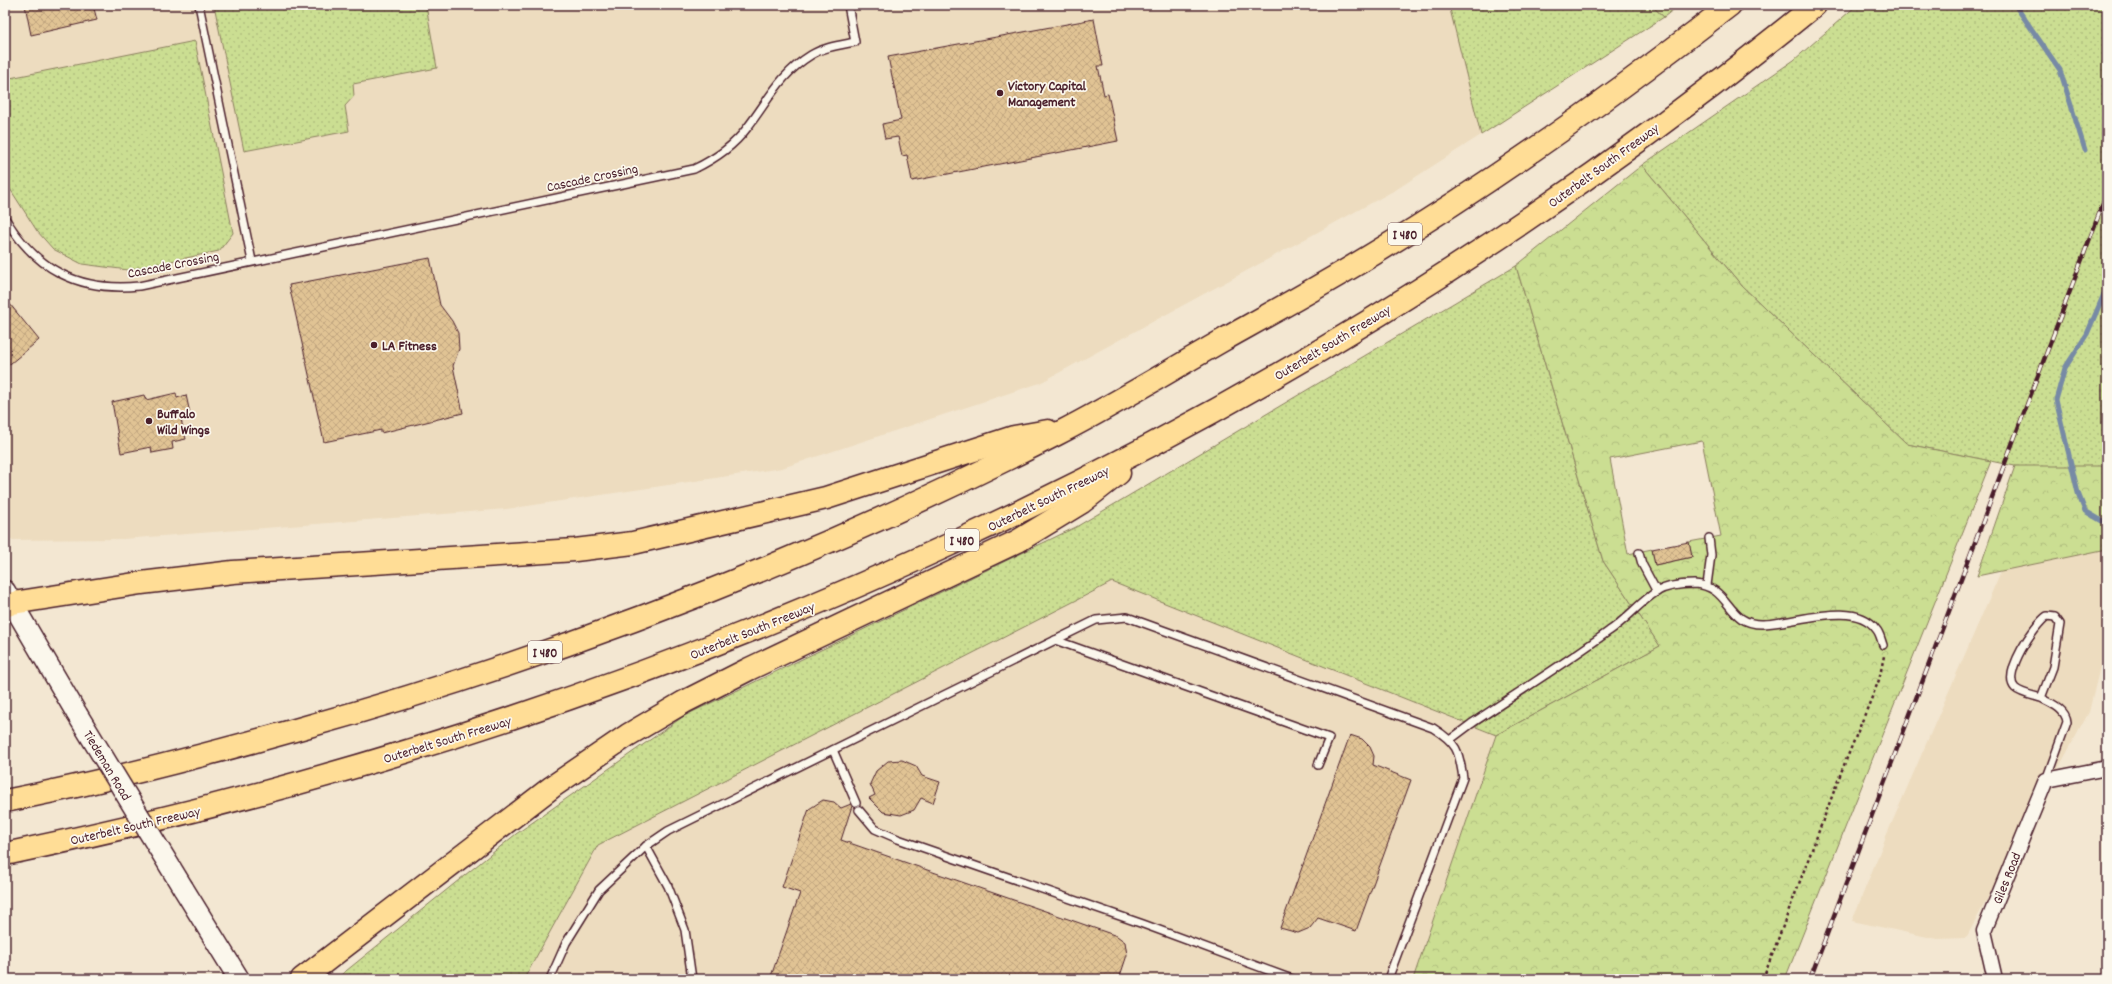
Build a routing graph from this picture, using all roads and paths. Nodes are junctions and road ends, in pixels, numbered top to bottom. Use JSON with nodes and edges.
{"nodes":[{"id":1,"x":199,"y":5,"type":"edge"},
{"id":2,"x":848,"y":5,"type":"edge"},
{"id":3,"x":1730,"y":5,"type":"edge"},
{"id":4,"x":1815,"y":5,"type":"edge"},
{"id":5,"x":5,"y":218,"type":"edge"},
{"id":6,"x":252,"y":261,"type":"junction"},
{"id":7,"x":1061,"y":433,"type":"junction"},
{"id":8,"x":1161,"y":440,"type":"junction"},
{"id":9,"x":1709,"y":538,"type":"dead end"},
{"id":10,"x":1639,"y":553,"type":"dead end"},
{"id":11,"x":1708,"y":585,"type":"junction"},
{"id":12,"x":1657,"y":592,"type":"junction"},
{"id":13,"x":8,"y":600,"type":"edge"},
{"id":14,"x":1055,"y":640,"type":"junction"},
{"id":15,"x":1883,"y":645,"type":"joint"},
{"id":16,"x":2040,"y":698,"type":"junction"},
{"id":17,"x":1451,"y":739,"type":"junction"},
{"id":18,"x":833,"y":750,"type":"junction"},
{"id":19,"x":1318,"y":765,"type":"dead end"},
{"id":20,"x":2107,"y":768,"type":"edge"},
{"id":21,"x":2046,"y":780,"type":"junction"},
{"id":22,"x":5,"y":801,"type":"edge"},
{"id":23,"x":856,"y":802,"type":"dead end"},
{"id":24,"x":859,"y":810,"type":"dead end"},
{"id":25,"x":646,"y":846,"type":"junction"},
{"id":26,"x":5,"y":854,"type":"edge"},
{"id":27,"x":239,"y":979,"type":"edge"},
{"id":28,"x":302,"y":979,"type":"edge"},
{"id":29,"x":550,"y":979,"type":"edge"},
{"id":30,"x":692,"y":979,"type":"edge"},
{"id":31,"x":1292,"y":979,"type":"edge"},
{"id":32,"x":1388,"y":979,"type":"edge"},
{"id":33,"x":1763,"y":979,"type":"edge"},
{"id":34,"x":1995,"y":979,"type":"edge"}],
"edges":[{"from":1,"to":6,"type":"lane"},
{"from":2,"to":6,"type":"lane","name":"Cascade Crossing"},
{"from":3,"to":7,"type":"highway","number":"I 480"},
{"from":4,"to":8,"type":"highway","name":"Outerbelt South Freeway","number":"I 480"},
{"from":5,"to":6,"type":"lane","name":"Cascade Crossing"},
{"from":7,"to":13,"type":"highway"},
{"from":7,"to":22,"type":"highway","number":"I 480"},
{"from":8,"to":26,"type":"highway","name":"Outerbelt South Freeway","number":"I 480"},
{"from":8,"to":28,"type":"highway"},
{"from":9,"to":11,"type":"lane"},
{"from":10,"to":12,"type":"lane"},
{"from":11,"to":12,"type":"lane"},
{"from":11,"to":15,"type":"lane"},
{"from":12,"to":17,"type":"lane"},
{"from":13,"to":27,"type":"main road","name":"Tiedeman Road","bridge":true},
{"from":14,"to":17,"type":"lane"},
{"from":14,"to":18,"type":"lane"},
{"from":14,"to":19,"type":"lane"},
{"from":15,"to":33,"type":"path"},
{"from":16,"to":16,"type":"lane"},
{"from":16,"to":21,"type":"lane"},
{"from":17,"to":32,"type":"lane"},
{"from":18,"to":23,"type":"lane"},
{"from":18,"to":25,"type":"lane"},
{"from":20,"to":21,"type":"street"},
{"from":21,"to":34,"type":"street","name":"Giles Road"},
{"from":24,"to":31,"type":"lane"},
{"from":25,"to":29,"type":"lane"},
{"from":25,"to":30,"type":"lane"}]}
